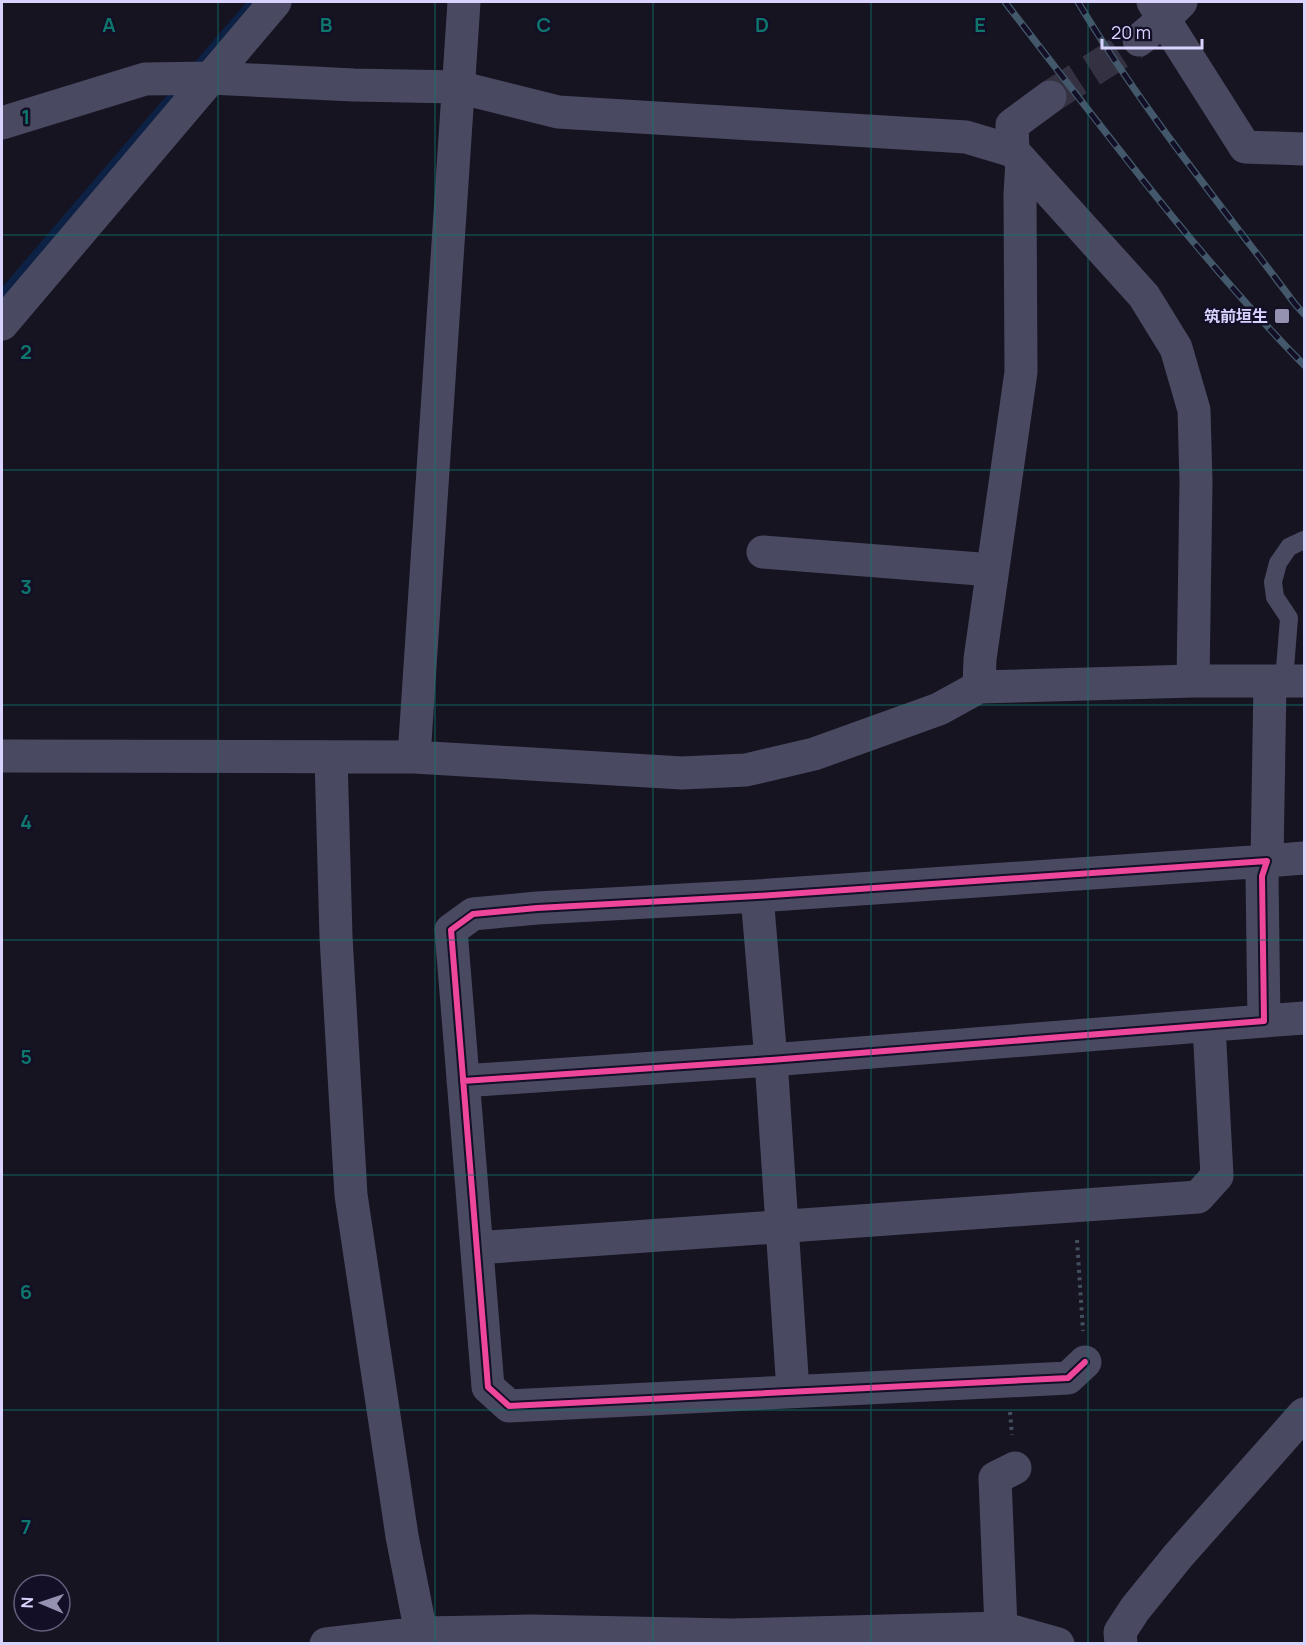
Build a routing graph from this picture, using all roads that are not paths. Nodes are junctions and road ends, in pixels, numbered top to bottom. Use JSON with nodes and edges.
{"nodes":[{"id":1,"x":275,"y":2,"type":"edge"},
{"id":2,"x":464,"y":2,"type":"edge"},
{"id":3,"x":1166,"y":7,"type":"edge"},
{"id":4,"x":1139,"y":40,"type":"tunnel mouth"},
{"id":5,"x":210,"y":78,"type":"junction"},
{"id":6,"x":458,"y":87,"type":"junction"},
{"id":7,"x":1050,"y":97,"type":"tunnel mouth"},
{"id":8,"x":2,"y":123,"type":"edge"},
{"id":9,"x":1305,"y":149,"type":"edge"},
{"id":10,"x":1018,"y":156,"type":"junction"},
{"id":11,"x":2,"y":324,"type":"edge"},
{"id":12,"x":1305,"y":540,"type":"edge"},
{"id":13,"x":763,"y":552,"type":"dead end"},
{"id":14,"x":992,"y":570,"type":"junction"},
{"id":15,"x":1193,"y":681,"type":"junction"},
{"id":16,"x":1286,"y":681,"type":"edge"},
{"id":17,"x":979,"y":687,"type":"junction"},
{"id":18,"x":2,"y":756,"type":"edge"},
{"id":19,"x":331,"y":757,"type":"junction"},
{"id":20,"x":414,"y":757,"type":"junction"},
{"id":21,"x":1305,"y":858,"type":"edge"},
{"id":22,"x":1267,"y":861,"type":"junction"},
{"id":23,"x":757,"y":896,"type":"junction"},
{"id":24,"x":1305,"y":1018,"type":"edge"},
{"id":25,"x":1264,"y":1021,"type":"junction"},
{"id":26,"x":1209,"y":1026,"type":"junction"},
{"id":27,"x":771,"y":1060,"type":"junction"},
{"id":28,"x":463,"y":1081,"type":"junction"},
{"id":29,"x":783,"y":1227,"type":"junction"},
{"id":30,"x":477,"y":1248,"type":"junction"},
{"id":31,"x":1085,"y":1362,"type":"road end"},
{"id":32,"x":793,"y":1391,"type":"junction"},
{"id":33,"x":1305,"y":1414,"type":"edge"},
{"id":34,"x":1015,"y":1468,"type":"road end"},
{"id":35,"x":1001,"y":1628,"type":"junction"},
{"id":36,"x":421,"y":1633,"type":"junction"},
{"id":37,"x":731,"y":1639,"type":"edge"},
{"id":38,"x":326,"y":1644,"type":"edge"},
{"id":39,"x":1058,"y":1644,"type":"edge"},
{"id":40,"x":1121,"y":1644,"type":"edge"}],
"edges":[{"from":1,"to":5,"type":"street"},
{"from":2,"to":6,"type":"street"},
{"from":3,"to":4,"type":"street"},
{"from":3,"to":9,"type":"street"},
{"from":5,"to":6,"type":"street"},
{"from":5,"to":8,"type":"street"},
{"from":5,"to":11,"type":"street"},
{"from":6,"to":10,"type":"street"},
{"from":6,"to":20,"type":"street"},
{"from":7,"to":10,"type":"street"},
{"from":10,"to":14,"type":"street"},
{"from":10,"to":15,"type":"street"},
{"from":12,"to":16,"type":"lane"},
{"from":13,"to":14,"type":"street"},
{"from":14,"to":17,"type":"street"},
{"from":15,"to":16,"type":"street"},
{"from":15,"to":17,"type":"street"},
{"from":16,"to":22,"type":"street"},
{"from":17,"to":20,"type":"street"},
{"from":18,"to":19,"type":"street"},
{"from":19,"to":20,"type":"street"},
{"from":19,"to":36,"type":"street"},
{"from":21,"to":22,"type":"street"},
{"from":22,"to":23,"type":"street"},
{"from":22,"to":25,"type":"street"},
{"from":23,"to":27,"type":"street"},
{"from":23,"to":28,"type":"street"},
{"from":24,"to":25,"type":"street"},
{"from":25,"to":26,"type":"street"},
{"from":26,"to":27,"type":"street"},
{"from":26,"to":29,"type":"street"},
{"from":27,"to":28,"type":"street"},
{"from":27,"to":29,"type":"street"},
{"from":28,"to":30,"type":"street"},
{"from":29,"to":30,"type":"street"},
{"from":29,"to":32,"type":"street"},
{"from":30,"to":32,"type":"street"},
{"from":31,"to":32,"type":"street"},
{"from":33,"to":40,"type":"street"},
{"from":34,"to":35,"type":"street"},
{"from":35,"to":37,"type":"street"},
{"from":35,"to":39,"type":"street"},
{"from":36,"to":37,"type":"street"},
{"from":36,"to":38,"type":"street"}]}
